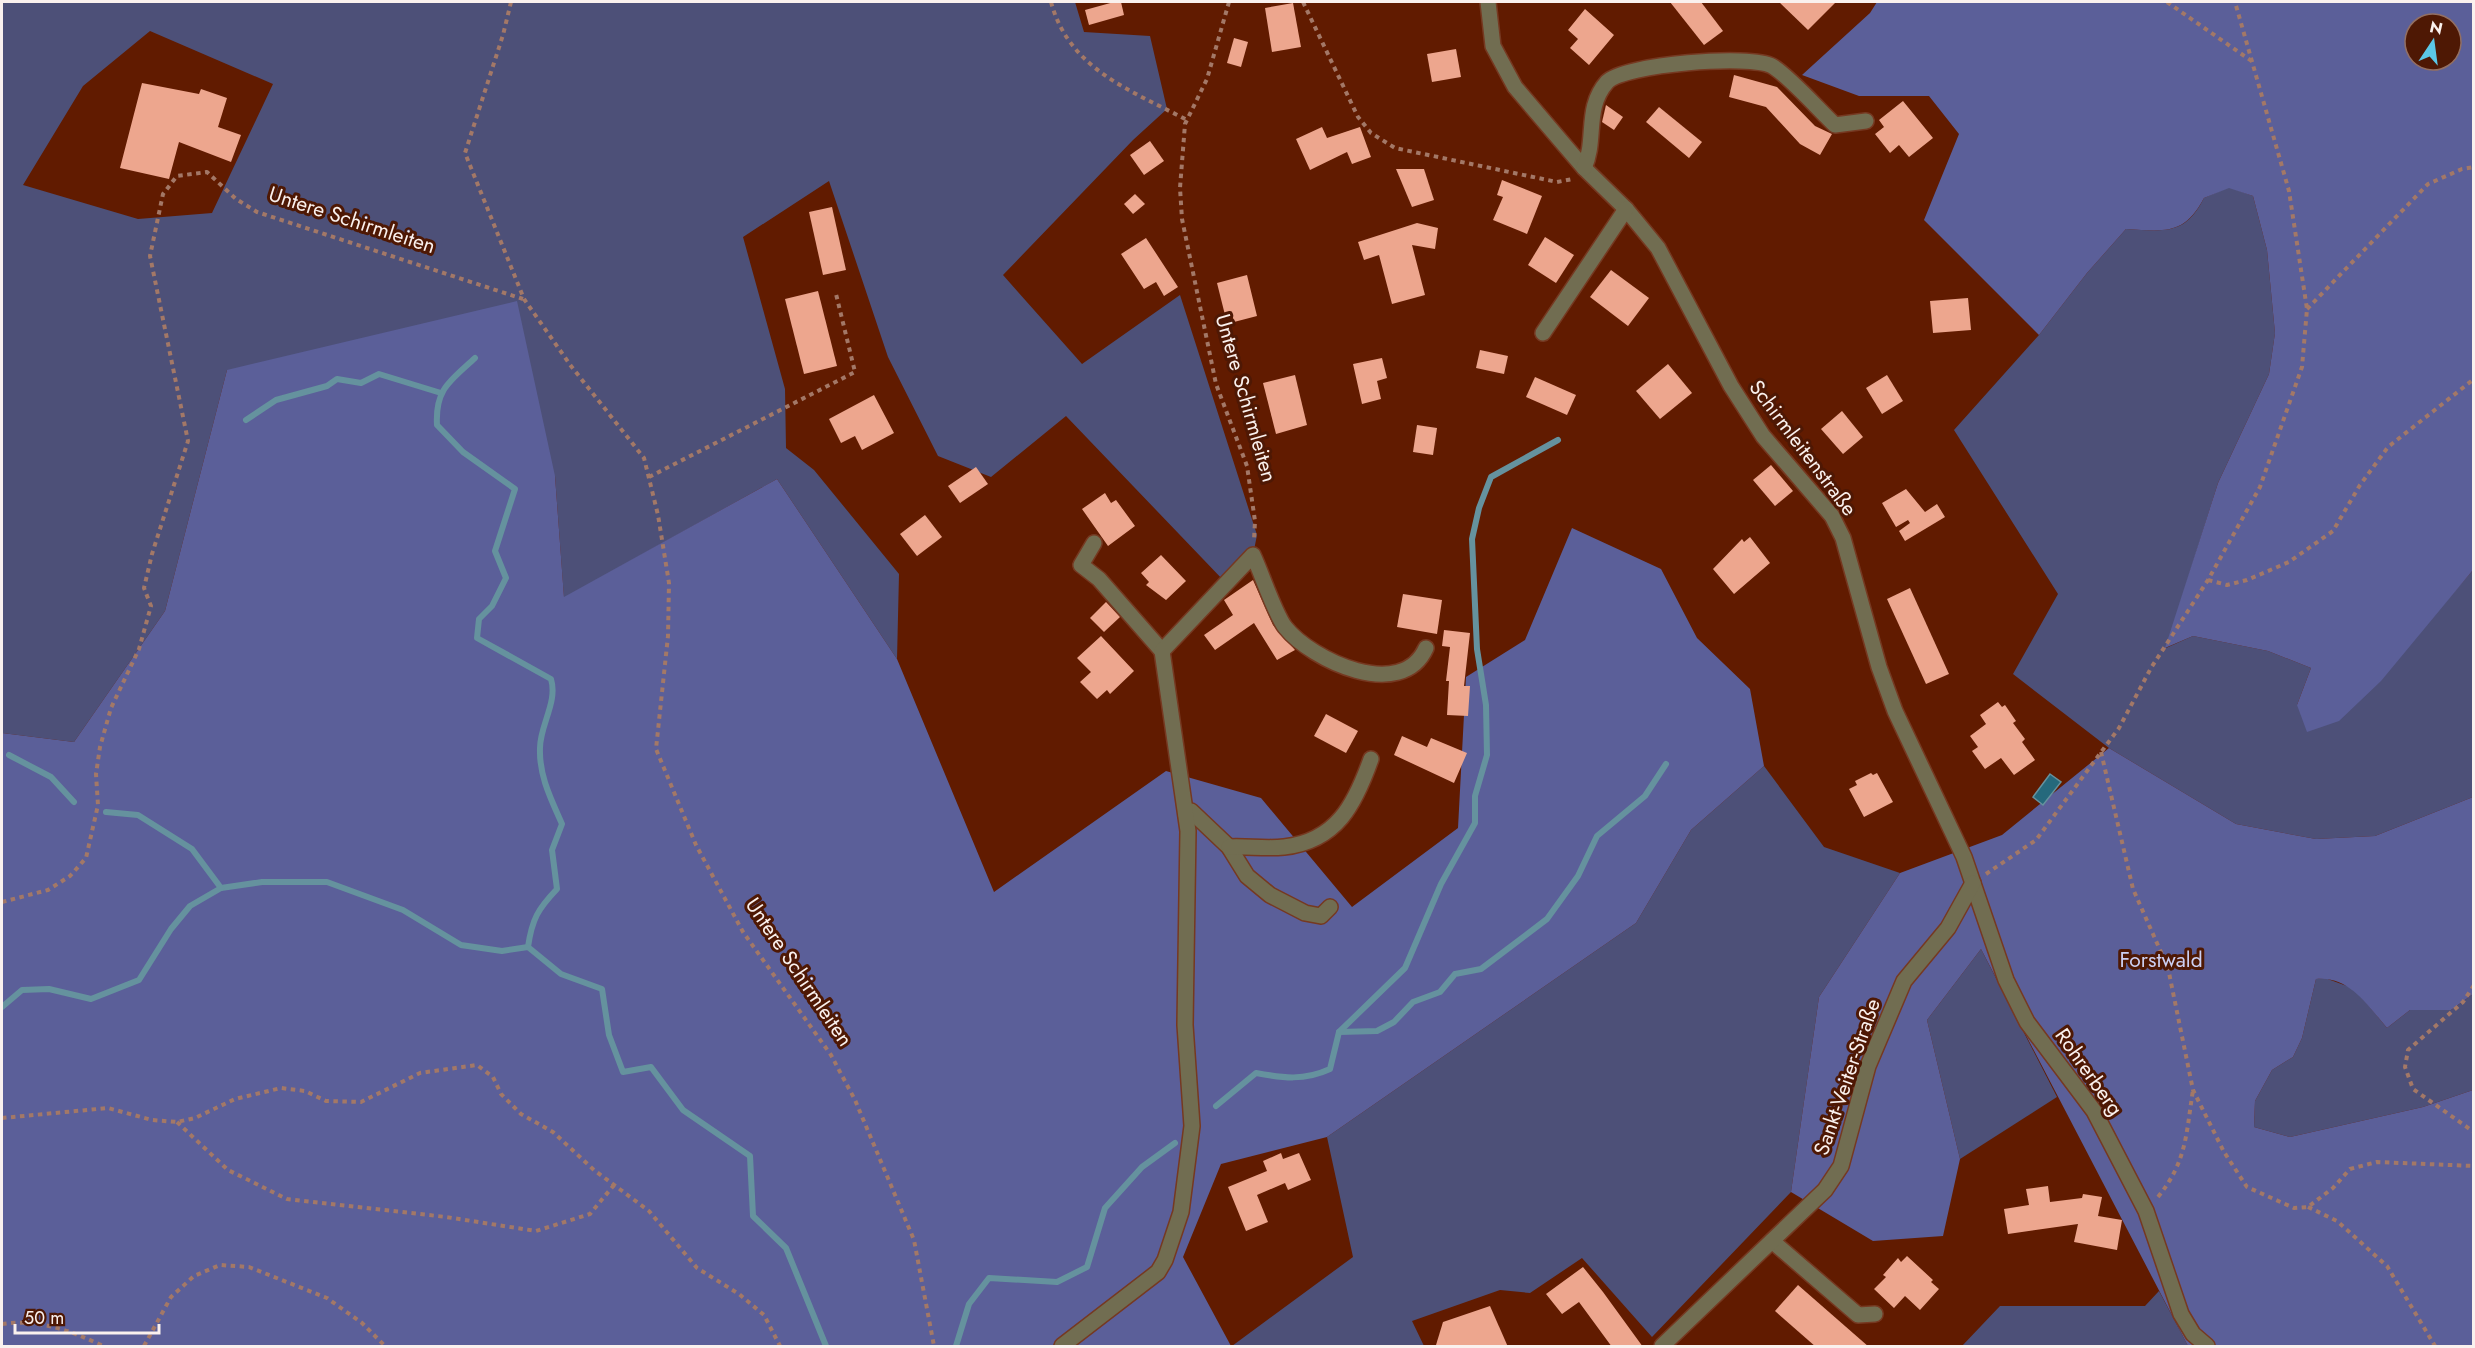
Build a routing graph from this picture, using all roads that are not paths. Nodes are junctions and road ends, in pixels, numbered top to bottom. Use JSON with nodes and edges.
{"nodes":[{"id":1,"x":1488,"y":2,"type":"edge"},
{"id":2,"x":1866,"y":121,"type":"dead end"},
{"id":3,"x":1584,"y":168,"type":"junction"},
{"id":4,"x":1626,"y":208,"type":"junction"},
{"id":5,"x":1544,"y":333,"type":"dead end"},
{"id":6,"x":1094,"y":543,"type":"dead end"},
{"id":7,"x":1426,"y":648,"type":"dead end"},
{"id":8,"x":1162,"y":651,"type":"junction"},
{"id":9,"x":1371,"y":759,"type":"dead end"},
{"id":10,"x":1186,"y":814,"type":"junction"},
{"id":11,"x":1228,"y":847,"type":"junction"},
{"id":12,"x":1973,"y":883,"type":"junction"},
{"id":13,"x":1330,"y":907,"type":"dead end"},
{"id":14,"x":1772,"y":1241,"type":"junction"},
{"id":15,"x":1875,"y":1314,"type":"dead end"},
{"id":16,"x":1664,"y":1346,"type":"edge"},
{"id":17,"x":1062,"y":1347,"type":"edge"},
{"id":18,"x":2207,"y":1347,"type":"edge"}],
"edges":[{"from":1,"to":3,"type":"street","name":"Schirmleitenstraße"},
{"from":2,"to":3,"type":"street"},
{"from":3,"to":4,"type":"street","name":"Schirmleitenstraße"},
{"from":4,"to":5,"type":"street"},
{"from":4,"to":12,"type":"street","name":"Schirmleitenstraße"},
{"from":6,"to":8,"type":"street"},
{"from":7,"to":8,"type":"street"},
{"from":8,"to":10,"type":"street"},
{"from":9,"to":11,"type":"street"},
{"from":10,"to":11,"type":"street"},
{"from":10,"to":17,"type":"street"},
{"from":11,"to":13,"type":"street"},
{"from":12,"to":14,"type":"street","name":"Sankt-Veiter-Straße"},
{"from":12,"to":18,"type":"street","name":"Rohrerberg"},
{"from":14,"to":15,"type":"street"},
{"from":14,"to":16,"type":"street","name":"Sankt-Veiter-Straße"}]}
